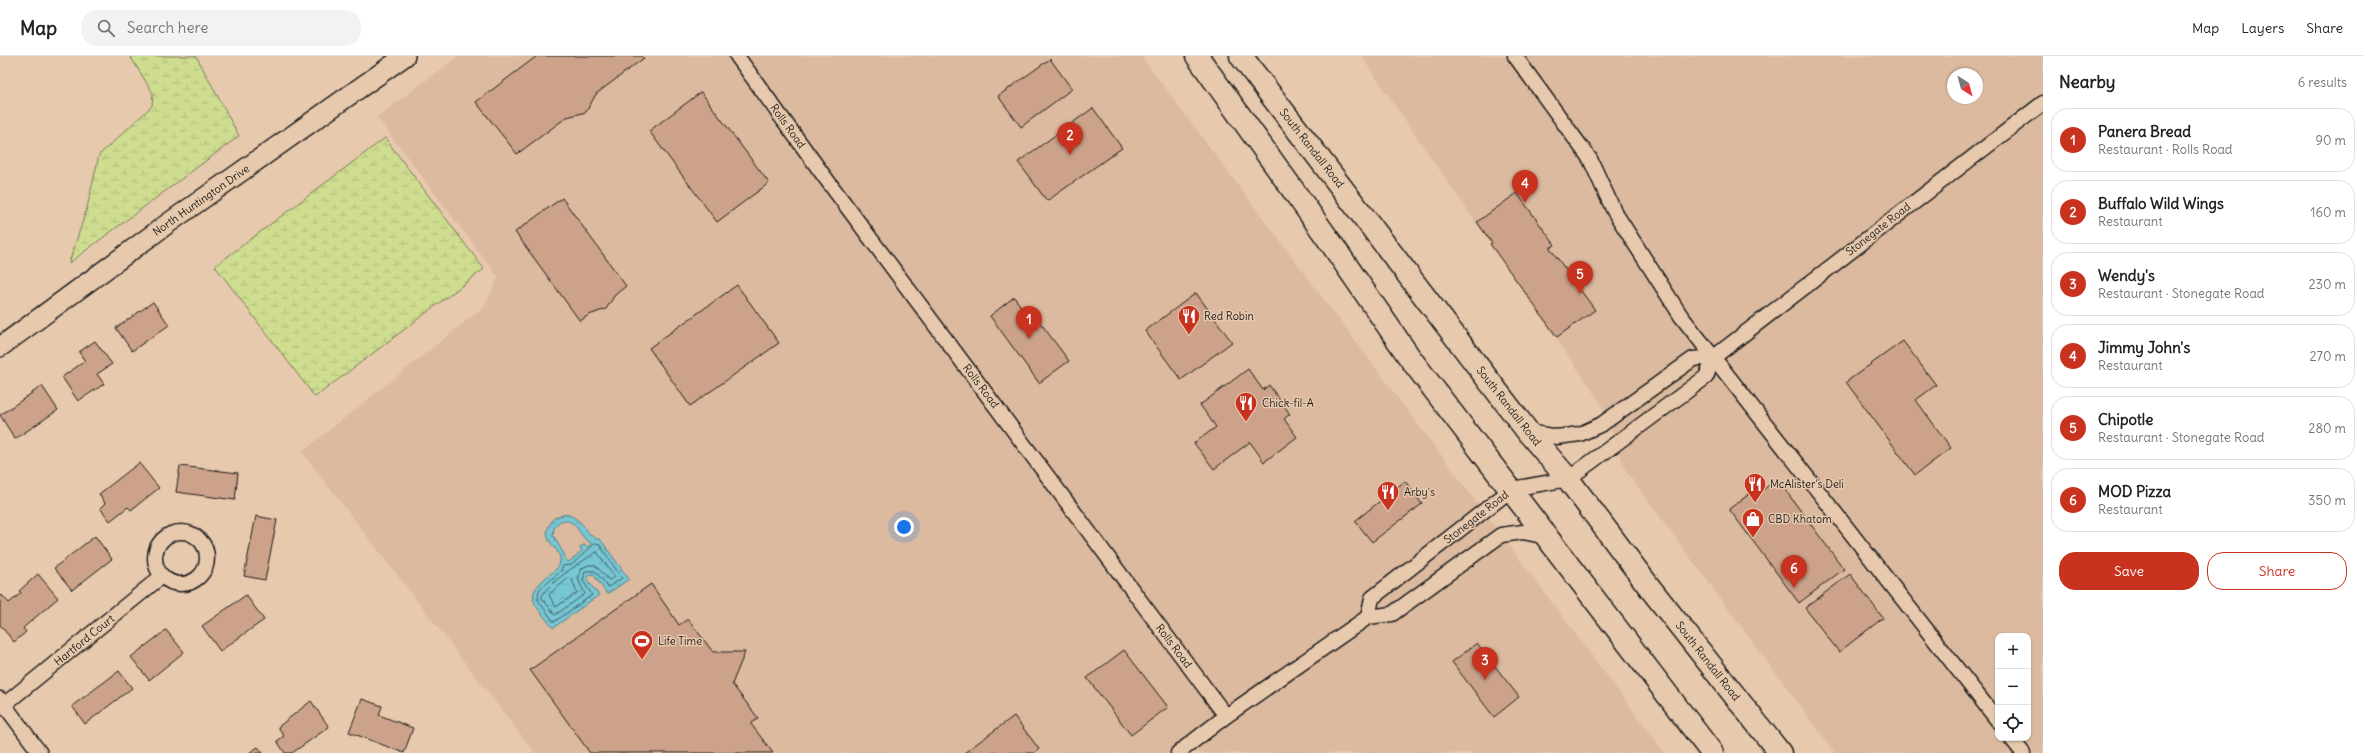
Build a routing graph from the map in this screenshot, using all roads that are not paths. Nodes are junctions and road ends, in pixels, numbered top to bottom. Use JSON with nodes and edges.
{"nodes":[{"id":1,"x":405,"y":56,"type":"edge"},
{"id":2,"x":737,"y":56,"type":"edge"},
{"id":3,"x":1197,"y":56,"type":"edge"},
{"id":4,"x":1241,"y":56,"type":"edge"},
{"id":5,"x":1515,"y":56,"type":"edge"},
{"id":6,"x":2043,"y":103,"type":"edge"},
{"id":7,"x":0,"y":347,"type":"edge"},
{"id":8,"x":1714,"y":357,"type":"junction"},
{"id":9,"x":1528,"y":432,"type":"junction"},
{"id":10,"x":1568,"y":479,"type":"junction"},
{"id":11,"x":1512,"y":489,"type":"junction"},
{"id":12,"x":1549,"y":538,"type":"junction"},
{"id":13,"x":162,"y":576,"type":"dead end"},
{"id":14,"x":1368,"y":617,"type":"junction"},
{"id":15,"x":3,"y":701,"type":"edge"},
{"id":16,"x":1226,"y":716,"type":"junction"},
{"id":17,"x":1995,"y":717,"type":"edge"},
{"id":18,"x":2013,"y":741,"type":"edge"},
{"id":19,"x":40,"y":753,"type":"edge"},
{"id":20,"x":1178,"y":753,"type":"edge"},
{"id":21,"x":1712,"y":753,"type":"edge"},
{"id":22,"x":1780,"y":753,"type":"edge"},
{"id":23,"x":2023,"y":753,"type":"edge"}],
"edges":[{"from":1,"to":7,"type":"street","name":"North Huntington Drive"},
{"from":2,"to":16,"type":"street","name":"Rolls Road"},
{"from":3,"to":11,"type":"main road"},
{"from":4,"to":9,"type":"main road","name":"South Randall Road"},
{"from":5,"to":8,"type":"street"},
{"from":6,"to":8,"type":"street","name":"Stonegate Road"},
{"from":8,"to":9,"type":"street"},
{"from":8,"to":10,"type":"street","name":"Stonegate Road"},
{"from":8,"to":17,"type":"street"},
{"from":9,"to":10,"type":"main road","name":"South Randall Road"},
{"from":10,"to":11,"type":"street","name":"Stonegate Road"},
{"from":10,"to":22,"type":"main road","name":"South Randall Road"},
{"from":11,"to":12,"type":"main road"},
{"from":11,"to":14,"type":"street","name":"Stonegate Road"},
{"from":12,"to":14,"type":"street"},
{"from":12,"to":21,"type":"main road"},
{"from":13,"to":15,"type":"street","name":"Hartford Court"},
{"from":14,"to":16,"type":"street"},
{"from":15,"to":19,"type":"street"},
{"from":16,"to":20,"type":"street"},
{"from":18,"to":23,"type":"street"}]}
